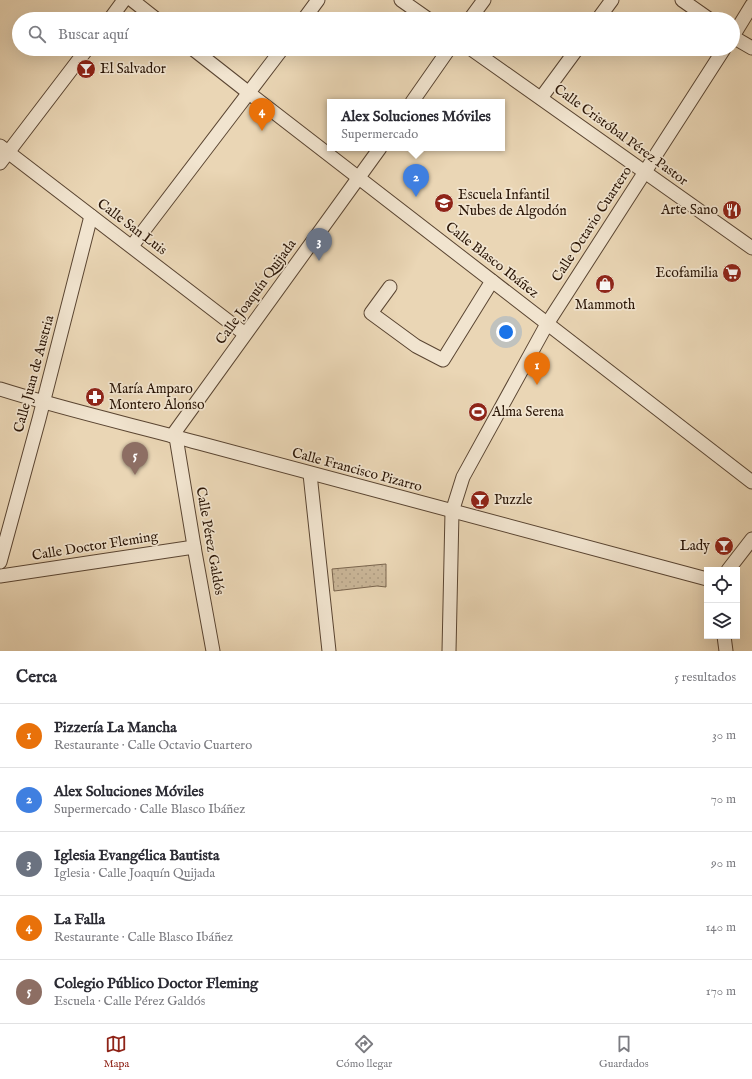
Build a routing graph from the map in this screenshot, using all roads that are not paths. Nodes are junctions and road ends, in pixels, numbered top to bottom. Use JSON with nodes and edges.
{"nodes":[{"id":1,"x":124,"y":0,"type":"edge"},
{"id":2,"x":132,"y":0,"type":"edge"},
{"id":3,"x":318,"y":0,"type":"edge"},
{"id":4,"x":401,"y":0,"type":"edge"},
{"id":5,"x":484,"y":0,"type":"edge"},
{"id":6,"x":612,"y":0,"type":"edge"},
{"id":7,"x":682,"y":0,"type":"edge"},
{"id":8,"x":752,"y":5,"type":"edge"},
{"id":9,"x":115,"y":12,"type":"edge"},
{"id":10,"x":147,"y":12,"type":"edge"},
{"id":11,"x":309,"y":12,"type":"edge"},
{"id":12,"x":418,"y":12,"type":"edge"},
{"id":13,"x":475,"y":12,"type":"edge"},
{"id":14,"x":603,"y":12,"type":"edge"},
{"id":15,"x":698,"y":12,"type":"edge"},
{"id":16,"x":740,"y":25,"type":"edge"},
{"id":17,"x":740,"y":40,"type":"edge"},
{"id":18,"x":752,"y":48,"type":"edge"},
{"id":19,"x":81,"y":56,"type":"edge"},
{"id":20,"x":202,"y":56,"type":"edge"},
{"id":21,"x":277,"y":56,"type":"edge"},
{"id":22,"x":444,"y":56,"type":"edge"},
{"id":23,"x":481,"y":56,"type":"edge"},
{"id":24,"x":572,"y":56,"type":"edge"},
{"id":25,"x":719,"y":56,"type":"edge"},
{"id":26,"x":249,"y":93,"type":"junction"},
{"id":27,"x":541,"y":98,"type":"junction"},
{"id":28,"x":414,"y":99,"type":"edge"},
{"id":29,"x":4,"y":149,"type":"edge"},
{"id":30,"x":378,"y":151,"type":"edge"},
{"id":31,"x":0,"y":163,"type":"edge"},
{"id":32,"x":644,"y":172,"type":"junction"},
{"id":33,"x":359,"y":178,"type":"junction"},
{"id":34,"x":91,"y":216,"type":"junction"},
{"id":35,"x":132,"y":246,"type":"junction"},
{"id":36,"x":752,"y":248,"type":"edge"},
{"id":37,"x":492,"y":281,"type":"junction"},
{"id":38,"x":390,"y":287,"type":"dead end"},
{"id":39,"x":547,"y":324,"type":"junction"},
{"id":40,"x":245,"y":334,"type":"junction"},
{"id":41,"x":0,"y":389,"type":"edge"},
{"id":42,"x":43,"y":402,"type":"junction"},
{"id":43,"x":174,"y":436,"type":"junction"},
{"id":44,"x":310,"y":474,"type":"junction"},
{"id":45,"x":752,"y":482,"type":"edge"},
{"id":46,"x":452,"y":512,"type":"junction"},
{"id":47,"x":752,"y":538,"type":"edge"},
{"id":48,"x":194,"y":547,"type":"junction"},
{"id":49,"x":0,"y":562,"type":"edge"},
{"id":50,"x":730,"y":567,"type":"edge"},
{"id":51,"x":0,"y":576,"type":"edge"},
{"id":52,"x":704,"y":578,"type":"edge"},
{"id":53,"x":724,"y":639,"type":"edge"},
{"id":54,"x":213,"y":651,"type":"edge"},
{"id":55,"x":329,"y":651,"type":"edge"},
{"id":56,"x":449,"y":651,"type":"edge"},
{"id":57,"x":726,"y":651,"type":"edge"}],
"edges":[{"from":1,"to":9,"type":"street"},
{"from":2,"to":10,"type":"street"},
{"from":3,"to":11,"type":"street"},
{"from":4,"to":12,"type":"street"},
{"from":5,"to":13,"type":"street"},
{"from":6,"to":14,"type":"street"},
{"from":7,"to":15,"type":"street"},
{"from":8,"to":16,"type":"street"},
{"from":17,"to":18,"type":"street"},
{"from":19,"to":29,"type":"street"},
{"from":20,"to":26,"type":"street","name":"Calle Blasco Ibáñez"},
{"from":21,"to":26,"type":"street"},
{"from":22,"to":28,"type":"street"},
{"from":23,"to":27,"type":"street","name":"Calle Cristóbal Pérez Pastor"},
{"from":24,"to":27,"type":"street"},
{"from":25,"to":32,"type":"street","name":"Calle Octavio Cuartero"},
{"from":26,"to":33,"type":"street","name":"Calle Blasco Ibáñez"},
{"from":26,"to":35,"type":"street"},
{"from":27,"to":32,"type":"street","name":"Calle Cristóbal Pérez Pastor"},
{"from":29,"to":31,"type":"street"},
{"from":29,"to":34,"type":"street","name":"Calle San Luis"},
{"from":30,"to":33,"type":"street","name":"Calle Joaquín Quijada"},
{"from":32,"to":36,"type":"street","name":"Calle Cristóbal Pérez Pastor"},
{"from":32,"to":39,"type":"street","name":"Calle Octavio Cuartero"},
{"from":33,"to":37,"type":"street","name":"Calle Blasco Ibáñez"},
{"from":33,"to":40,"type":"street","name":"Calle Joaquín Quijada"},
{"from":34,"to":35,"type":"street","name":"Calle San Luis"},
{"from":34,"to":42,"type":"street","name":"Calle Juan de Austria"},
{"from":35,"to":40,"type":"street","name":"Calle San Luis"},
{"from":37,"to":38,"type":"street"},
{"from":37,"to":39,"type":"street","name":"Calle Blasco Ibáñez"},
{"from":39,"to":45,"type":"street","name":"Calle Blasco Ibáñez"},
{"from":39,"to":46,"type":"street","name":"Calle Octavio Cuartero"},
{"from":40,"to":43,"type":"street","name":"Calle Joaquín Quijada"},
{"from":41,"to":42,"type":"street","name":"Calle Francisco Pizarro"},
{"from":42,"to":43,"type":"street","name":"Calle Francisco Pizarro"},
{"from":42,"to":49,"type":"street","name":"Calle Juan de Austria"},
{"from":43,"to":44,"type":"street","name":"Calle Francisco Pizarro"},
{"from":43,"to":48,"type":"street","name":"Calle Pérez Galdós"},
{"from":44,"to":46,"type":"street","name":"Calle Francisco Pizarro"},
{"from":44,"to":55,"type":"street"},
{"from":46,"to":52,"type":"street","name":"Calle Francisco Pizarro"},
{"from":46,"to":56,"type":"street","name":"Calle Octavio Cuartero"},
{"from":47,"to":50,"type":"street"},
{"from":48,"to":51,"type":"street","name":"Calle Doctor Fleming"},
{"from":48,"to":54,"type":"street","name":"Calle Pérez Galdós"},
{"from":53,"to":57,"type":"street"}]}
